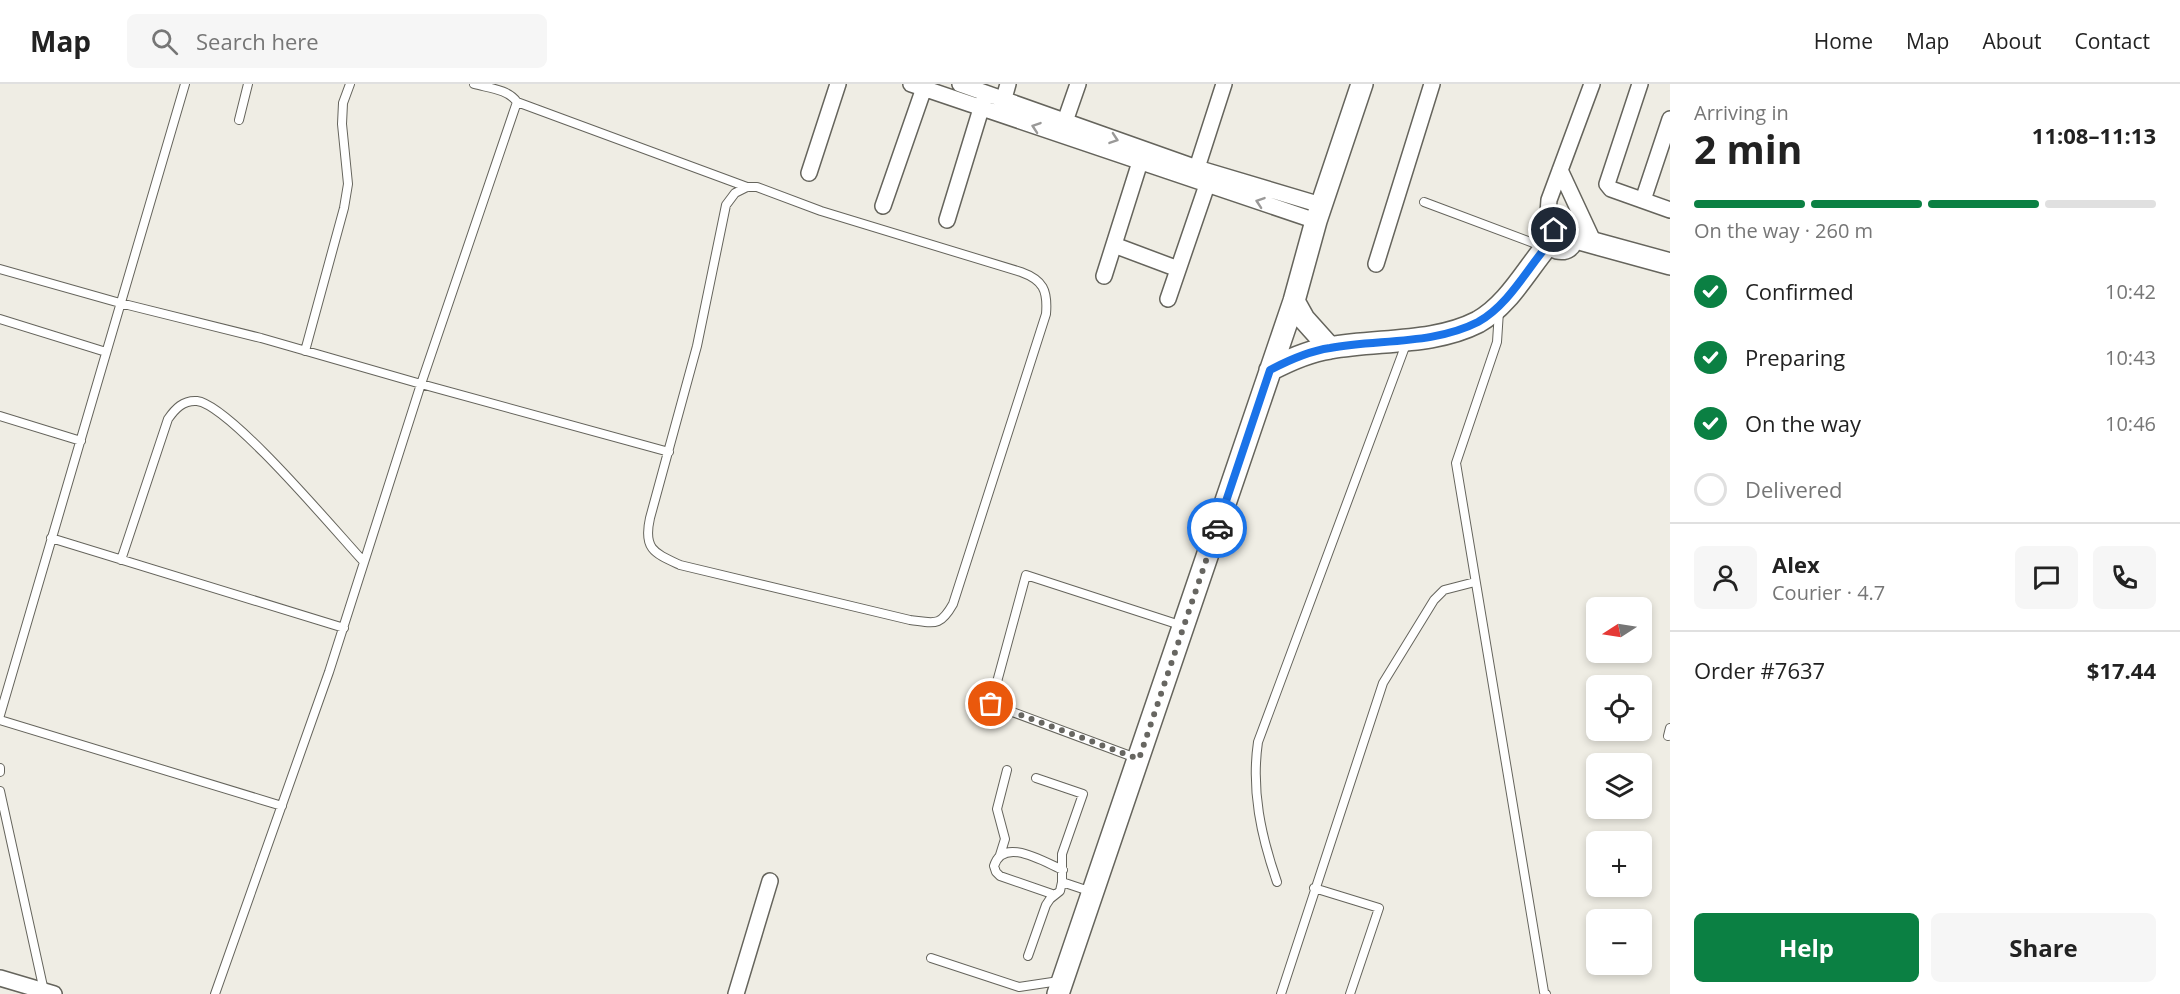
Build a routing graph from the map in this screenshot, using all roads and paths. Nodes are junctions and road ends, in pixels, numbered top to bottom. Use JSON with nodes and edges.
{"nodes":[{"id":1,"x":185,"y":84,"type":"edge"},
{"id":2,"x":248,"y":84,"type":"edge"},
{"id":3,"x":350,"y":84,"type":"edge"},
{"id":4,"x":474,"y":84,"type":"edge"},
{"id":5,"x":838,"y":84,"type":"edge"},
{"id":6,"x":960,"y":84,"type":"edge"},
{"id":7,"x":1008,"y":84,"type":"edge"},
{"id":8,"x":1078,"y":84,"type":"edge"},
{"id":9,"x":1224,"y":84,"type":"edge"},
{"id":10,"x":1362,"y":84,"type":"edge"},
{"id":11,"x":1432,"y":84,"type":"edge"},
{"id":12,"x":1592,"y":84,"type":"edge"},
{"id":13,"x":1640,"y":84,"type":"edge"},
{"id":14,"x":928,"y":87,"type":"edge"},
{"id":15,"x":986,"y":93,"type":"junction"},
{"id":16,"x":517,"y":102,"type":"junction"},
{"id":17,"x":1001,"y":107,"type":"junction"},
{"id":18,"x":981,"y":109,"type":"junction"},
{"id":19,"x":1670,"y":118,"type":"edge"},
{"id":20,"x":239,"y":120,"type":"dead end"},
{"id":21,"x":1063,"y":129,"type":"junction"},
{"id":22,"x":1140,"y":162,"type":"junction"},
{"id":23,"x":1560,"y":170,"type":"junction"},
{"id":24,"x":809,"y":173,"type":"dead end"},
{"id":25,"x":1199,"y":178,"type":"junction"},
{"id":26,"x":747,"y":187,"type":"junction"},
{"id":27,"x":1643,"y":200,"type":"junction"},
{"id":28,"x":1424,"y":202,"type":"dead end"},
{"id":29,"x":883,"y":206,"type":"dead end"},
{"id":30,"x":1670,"y":210,"type":"edge"},
{"id":31,"x":1318,"y":213,"type":"junction"},
{"id":32,"x":947,"y":220,"type":"dead end"},
{"id":33,"x":1560,"y":241,"type":"junction"},
{"id":34,"x":1594,"y":243,"type":"junction"},
{"id":35,"x":1114,"y":245,"type":"junction"},
{"id":36,"x":1376,"y":264,"type":"dead end"},
{"id":37,"x":1670,"y":264,"type":"edge"},
{"id":38,"x":0,"y":269,"type":"edge"},
{"id":39,"x":1178,"y":269,"type":"junction"},
{"id":40,"x":1104,"y":276,"type":"dead end"},
{"id":41,"x":1168,"y":299,"type":"dead end"},
{"id":42,"x":1294,"y":301,"type":"junction"},
{"id":43,"x":120,"y":303,"type":"junction"},
{"id":44,"x":1499,"y":306,"type":"junction"},
{"id":45,"x":0,"y":319,"type":"edge"},
{"id":46,"x":1407,"y":339,"type":"junction"},
{"id":47,"x":1330,"y":348,"type":"junction"},
{"id":48,"x":106,"y":351,"type":"junction"},
{"id":49,"x":305,"y":351,"type":"junction"},
{"id":50,"x":1270,"y":370,"type":"junction"},
{"id":51,"x":421,"y":384,"type":"junction"},
{"id":52,"x":0,"y":416,"type":"edge"},
{"id":53,"x":81,"y":441,"type":"junction"},
{"id":54,"x":669,"y":452,"type":"junction"},
{"id":55,"x":51,"y":538,"type":"junction"},
{"id":56,"x":121,"y":560,"type":"junction"},
{"id":57,"x":364,"y":562,"type":"junction"},
{"id":58,"x":1475,"y":582,"type":"junction"},
{"id":59,"x":1184,"y":626,"type":"junction"},
{"id":60,"x":344,"y":628,"type":"junction"},
{"id":61,"x":0,"y":715,"type":"edge"},
{"id":62,"x":0,"y":720,"type":"edge"},
{"id":63,"x":1139,"y":759,"type":"junction"},
{"id":64,"x":1006,"y":770,"type":"dead end"},
{"id":65,"x":1036,"y":778,"type":"dead end"},
{"id":66,"x":0,"y":791,"type":"edge"},
{"id":67,"x":282,"y":806,"type":"junction"},
{"id":68,"x":1000,"y":855,"type":"junction"},
{"id":69,"x":1063,"y":870,"type":"junction"},
{"id":70,"x":770,"y":881,"type":"dead end"},
{"id":71,"x":1062,"y":882,"type":"junction"},
{"id":72,"x":1277,"y":882,"type":"dead end"},
{"id":73,"x":1314,"y":888,"type":"junction"},
{"id":74,"x":1093,"y":892,"type":"junction"},
{"id":75,"x":1055,"y":895,"type":"junction"},
{"id":76,"x":1028,"y":956,"type":"dead end"},
{"id":77,"x":931,"y":958,"type":"dead end"},
{"id":78,"x":0,"y":978,"type":"edge"},
{"id":79,"x":1061,"y":987,"type":"edge"},
{"id":80,"x":1018,"y":990,"type":"edge"},
{"id":81,"x":49,"y":992,"type":"edge"},
{"id":82,"x":214,"y":994,"type":"edge"},
{"id":83,"x":736,"y":994,"type":"edge"},
{"id":84,"x":1281,"y":994,"type":"edge"},
{"id":85,"x":1350,"y":994,"type":"edge"},
{"id":86,"x":1546,"y":994,"type":"edge"}],
"edges":[{"from":1,"to":43,"type":"lane"},
{"from":2,"to":20,"type":"lane"},
{"from":3,"to":49,"type":"lane"},
{"from":4,"to":16,"type":"lane"},
{"from":5,"to":24,"type":"street"},
{"from":6,"to":15,"type":"street"},
{"from":7,"to":17,"type":"street"},
{"from":8,"to":21,"type":"street"},
{"from":9,"to":25,"type":"street"},
{"from":10,"to":31,"type":"street"},
{"from":11,"to":36,"type":"street"},
{"from":12,"to":23,"type":"street"},
{"from":13,"to":27,"type":"street"},
{"from":14,"to":18,"type":"street"},
{"from":14,"to":29,"type":"street"},
{"from":15,"to":17,"type":"street"},
{"from":15,"to":18,"type":"street"},
{"from":16,"to":26,"type":"lane"},
{"from":16,"to":51,"type":"lane"},
{"from":17,"to":18,"type":"street"},
{"from":17,"to":21,"type":"street"},
{"from":18,"to":32,"type":"street"},
{"from":19,"to":27,"type":"street"},
{"from":21,"to":22,"type":"street"},
{"from":21,"to":25,"type":"street","one_way":true},
{"from":22,"to":25,"type":"street"},
{"from":22,"to":35,"type":"street"},
{"from":23,"to":33,"type":"street"},
{"from":23,"to":34,"type":"street"},
{"from":25,"to":31,"type":"street"},
{"from":25,"to":39,"type":"street"},
{"from":26,"to":54,"type":"lane"},
{"from":26,"to":54,"type":"lane"},
{"from":27,"to":30,"type":"street"},
{"from":28,"to":33,"type":"lane"},
{"from":31,"to":42,"type":"street"},
{"from":33,"to":34,"type":"street"},
{"from":33,"to":44,"type":"street"},
{"from":34,"to":37,"type":"street"},
{"from":35,"to":39,"type":"street"},
{"from":35,"to":40,"type":"street"},
{"from":38,"to":43,"type":"lane"},
{"from":39,"to":41,"type":"street"},
{"from":42,"to":47,"type":"street"},
{"from":42,"to":50,"type":"street"},
{"from":43,"to":48,"type":"lane"},
{"from":43,"to":49,"type":"lane"},
{"from":44,"to":46,"type":"street"},
{"from":44,"to":58,"type":"lane"},
{"from":45,"to":48,"type":"lane"},
{"from":46,"to":47,"type":"street"},
{"from":46,"to":72,"type":"lane"},
{"from":47,"to":50,"type":"street"},
{"from":48,"to":53,"type":"lane"},
{"from":49,"to":51,"type":"lane"},
{"from":50,"to":59,"type":"street"},
{"from":51,"to":54,"type":"lane"},
{"from":51,"to":57,"type":"lane"},
{"from":52,"to":53,"type":"lane"},
{"from":53,"to":55,"type":"lane"},
{"from":55,"to":56,"type":"lane"},
{"from":55,"to":61,"type":"lane"},
{"from":56,"to":57,"type":"lane"},
{"from":56,"to":60,"type":"lane"},
{"from":57,"to":60,"type":"lane"},
{"from":58,"to":73,"type":"lane"},
{"from":58,"to":86,"type":"lane"},
{"from":59,"to":63,"type":"street"},
{"from":59,"to":63,"type":"lane"},
{"from":60,"to":67,"type":"lane"},
{"from":62,"to":67,"type":"lane"},
{"from":63,"to":74,"type":"street"},
{"from":64,"to":68,"type":"lane"},
{"from":65,"to":69,"type":"lane"},
{"from":66,"to":81,"type":"lane"},
{"from":67,"to":82,"type":"lane"},
{"from":68,"to":69,"type":"lane"},
{"from":68,"to":75,"type":"lane"},
{"from":69,"to":71,"type":"lane"},
{"from":70,"to":83,"type":"street"},
{"from":71,"to":74,"type":"lane"},
{"from":71,"to":75,"type":"lane"},
{"from":73,"to":84,"type":"lane"},
{"from":73,"to":85,"type":"lane"},
{"from":74,"to":79,"type":"street"},
{"from":75,"to":76,"type":"lane"},
{"from":77,"to":80,"type":"lane"},
{"from":78,"to":81,"type":"street"},
{"from":79,"to":80,"type":"lane"}]}
